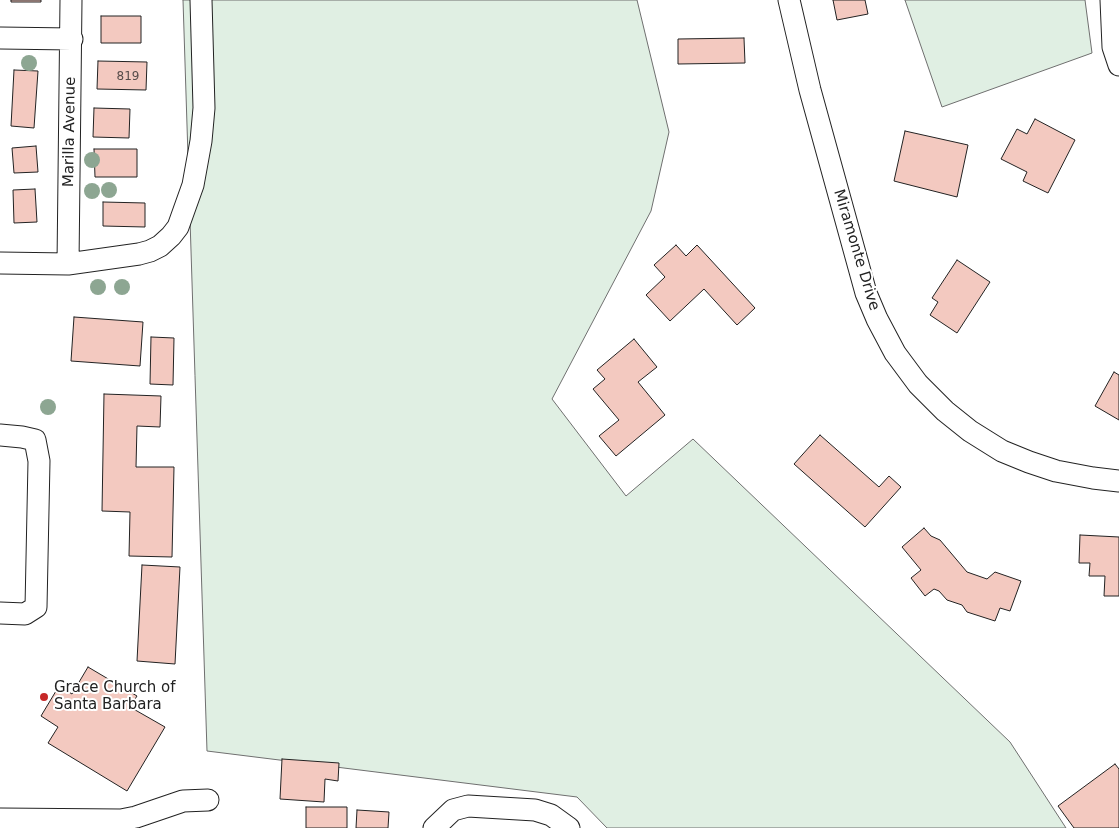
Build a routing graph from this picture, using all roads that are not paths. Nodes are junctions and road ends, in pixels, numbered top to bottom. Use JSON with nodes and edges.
{"nodes":[{"id":1,"x":71,"y":0,"type":"edge"},
{"id":2,"x":201,"y":0,"type":"edge"},
{"id":3,"x":789,"y":0,"type":"edge"},
{"id":4,"x":1111,"y":0,"type":"edge"},
{"id":5,"x":0,"y":38,"type":"edge"},
{"id":6,"x":72,"y":39,"type":"junction"},
{"id":7,"x":1119,"y":64,"type":"edge"},
{"id":8,"x":0,"y":263,"type":"edge"},
{"id":9,"x":68,"y":264,"type":"junction"},
{"id":10,"x":0,"y":435,"type":"edge"},
{"id":11,"x":1119,"y":481,"type":"edge"},
{"id":12,"x":0,"y":613,"type":"edge"},
{"id":13,"x":208,"y":800,"type":"dead end"},
{"id":14,"x":0,"y":819,"type":"edge"},
{"id":15,"x":434,"y":828,"type":"edge"},
{"id":16,"x":570,"y":828,"type":"edge"}],
"edges":[{"from":1,"to":6,"type":"street","name":"Marilla Avenue"},
{"from":2,"to":9,"type":"street"},
{"from":3,"to":11,"type":"street","name":"Miramonte Drive"},
{"from":4,"to":7,"type":"street"},
{"from":5,"to":6,"type":"street"},
{"from":6,"to":9,"type":"street","name":"Marilla Avenue"},
{"from":8,"to":9,"type":"street"},
{"from":10,"to":12,"type":"street"},
{"from":13,"to":14,"type":"street"},
{"from":15,"to":16,"type":"street"}]}
